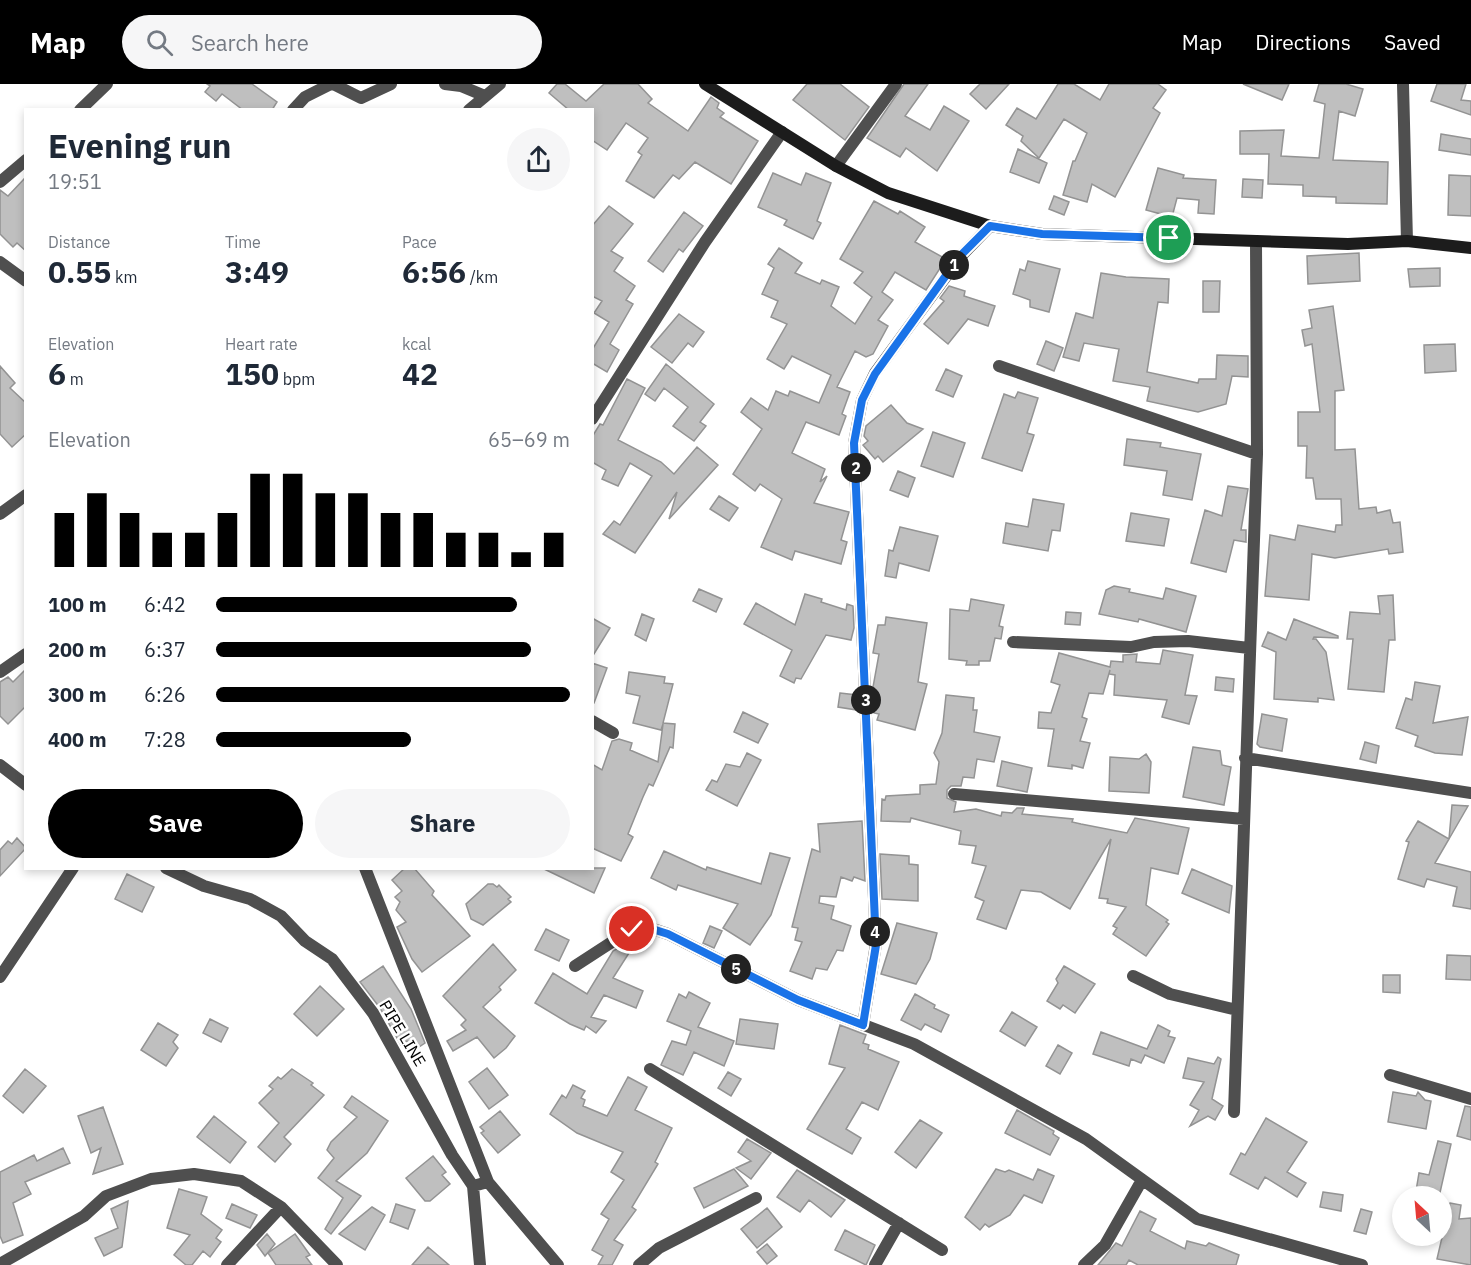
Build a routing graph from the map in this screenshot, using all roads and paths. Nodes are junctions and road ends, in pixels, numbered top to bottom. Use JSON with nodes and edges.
{"nodes":[{"id":1,"x":107,"y":84,"type":"edge"},
{"id":2,"x":332,"y":84,"type":"edge"},
{"id":3,"x":391,"y":84,"type":"edge"},
{"id":4,"x":445,"y":84,"type":"edge"},
{"id":5,"x":500,"y":84,"type":"edge"},
{"id":6,"x":705,"y":84,"type":"edge"},
{"id":7,"x":896,"y":84,"type":"edge"},
{"id":8,"x":1403,"y":84,"type":"edge"},
{"id":9,"x":485,"y":96,"type":"junction"},
{"id":10,"x":82,"y":108,"type":"edge"},
{"id":11,"x":295,"y":108,"type":"edge"},
{"id":12,"x":471,"y":108,"type":"edge"},
{"id":13,"x":782,"y":132,"type":"junction"},
{"id":14,"x":24,"y":162,"type":"edge"},
{"id":15,"x":836,"y":166,"type":"junction"},
{"id":16,"x":0,"y":182,"type":"edge"},
{"id":17,"x":990,"y":226,"type":"junction"},
{"id":18,"x":1256,"y":241,"type":"junction"},
{"id":19,"x":1407,"y":241,"type":"junction"},
{"id":20,"x":1471,"y":248,"type":"edge"},
{"id":21,"x":0,"y":262,"type":"edge"},
{"id":22,"x":24,"y":280,"type":"edge"},
{"id":23,"x":999,"y":366,"type":"dead end"},
{"id":24,"x":594,"y":416,"type":"edge"},
{"id":25,"x":1257,"y":454,"type":"junction"},
{"id":26,"x":24,"y":496,"type":"edge"},
{"id":27,"x":0,"y":514,"type":"edge"},
{"id":28,"x":1013,"y":642,"type":"dead end"},
{"id":29,"x":1249,"y":648,"type":"junction"},
{"id":30,"x":24,"y":655,"type":"edge"},
{"id":31,"x":0,"y":672,"type":"edge"},
{"id":32,"x":594,"y":722,"type":"edge"},
{"id":33,"x":613,"y":733,"type":"dead end"},
{"id":34,"x":1245,"y":758,"type":"junction"},
{"id":35,"x":0,"y":765,"type":"edge"},
{"id":36,"x":24,"y":783,"type":"edge"},
{"id":37,"x":1471,"y":793,"type":"edge"},
{"id":38,"x":954,"y":794,"type":"dead end"},
{"id":39,"x":1244,"y":819,"type":"junction"},
{"id":40,"x":73,"y":870,"type":"edge"},
{"id":41,"x":170,"y":870,"type":"edge"},
{"id":42,"x":368,"y":871,"type":"edge"},
{"id":43,"x":575,"y":966,"type":"dead end"},
{"id":44,"x":1133,"y":976,"type":"dead end"},
{"id":45,"x":0,"y":977,"type":"edge"},
{"id":46,"x":1237,"y":1010,"type":"junction"},
{"id":47,"x":863,"y":1025,"type":"junction"},
{"id":48,"x":650,"y":1069,"type":"dead end"},
{"id":49,"x":1390,"y":1075,"type":"dead end"},
{"id":50,"x":1471,"y":1099,"type":"edge"},
{"id":51,"x":1233,"y":1112,"type":"dead end"},
{"id":52,"x":1142,"y":1180,"type":"junction"},
{"id":53,"x":488,"y":1182,"type":"junction"},
{"id":54,"x":473,"y":1186,"type":"junction"},
{"id":55,"x":756,"y":1198,"type":"dead end"},
{"id":56,"x":281,"y":1207,"type":"junction"},
{"id":57,"x":899,"y":1223,"type":"junction"},
{"id":58,"x":942,"y":1250,"type":"dead end"},
{"id":59,"x":0,"y":1264,"type":"edge"},
{"id":60,"x":227,"y":1265,"type":"edge"},
{"id":61,"x":337,"y":1265,"type":"edge"},
{"id":62,"x":480,"y":1265,"type":"edge"},
{"id":63,"x":558,"y":1265,"type":"edge"},
{"id":64,"x":639,"y":1265,"type":"edge"},
{"id":65,"x":875,"y":1265,"type":"edge"},
{"id":66,"x":1084,"y":1265,"type":"edge"},
{"id":67,"x":1362,"y":1265,"type":"edge"}],
"edges":[{"from":1,"to":10,"type":"street"},
{"from":2,"to":3,"type":"street"},
{"from":2,"to":11,"type":"street"},
{"from":4,"to":9,"type":"street"},
{"from":5,"to":9,"type":"street"},
{"from":6,"to":13,"type":"street"},
{"from":7,"to":15,"type":"street"},
{"from":8,"to":19,"type":"street"},
{"from":9,"to":12,"type":"street"},
{"from":13,"to":15,"type":"street"},
{"from":13,"to":24,"type":"street"},
{"from":14,"to":16,"type":"street"},
{"from":15,"to":17,"type":"street"},
{"from":17,"to":18,"type":"street"},
{"from":17,"to":47,"type":"street"},
{"from":18,"to":19,"type":"street"},
{"from":18,"to":25,"type":"street"},
{"from":19,"to":20,"type":"street"},
{"from":21,"to":22,"type":"street"},
{"from":23,"to":25,"type":"street"},
{"from":25,"to":29,"type":"street"},
{"from":26,"to":27,"type":"street"},
{"from":28,"to":29,"type":"street"},
{"from":29,"to":34,"type":"street"},
{"from":30,"to":31,"type":"street"},
{"from":32,"to":33,"type":"street"},
{"from":34,"to":37,"type":"street"},
{"from":34,"to":39,"type":"street"},
{"from":35,"to":36,"type":"street"},
{"from":38,"to":39,"type":"street"},
{"from":39,"to":46,"type":"street"},
{"from":40,"to":45,"type":"street"},
{"from":41,"to":54,"type":"street","name":"PIPE LINE"},
{"from":42,"to":53,"type":"street"},
{"from":43,"to":47,"type":"street"},
{"from":44,"to":46,"type":"street"},
{"from":46,"to":51,"type":"street"},
{"from":47,"to":52,"type":"street"},
{"from":48,"to":57,"type":"street"},
{"from":49,"to":50,"type":"street"},
{"from":52,"to":66,"type":"street"},
{"from":52,"to":67,"type":"street"},
{"from":53,"to":54,"type":"street"},
{"from":53,"to":63,"type":"street"},
{"from":54,"to":62,"type":"street"},
{"from":55,"to":64,"type":"street"},
{"from":56,"to":59,"type":"street"},
{"from":56,"to":60,"type":"street"},
{"from":56,"to":61,"type":"street"},
{"from":57,"to":58,"type":"street"},
{"from":57,"to":65,"type":"street"}]}
